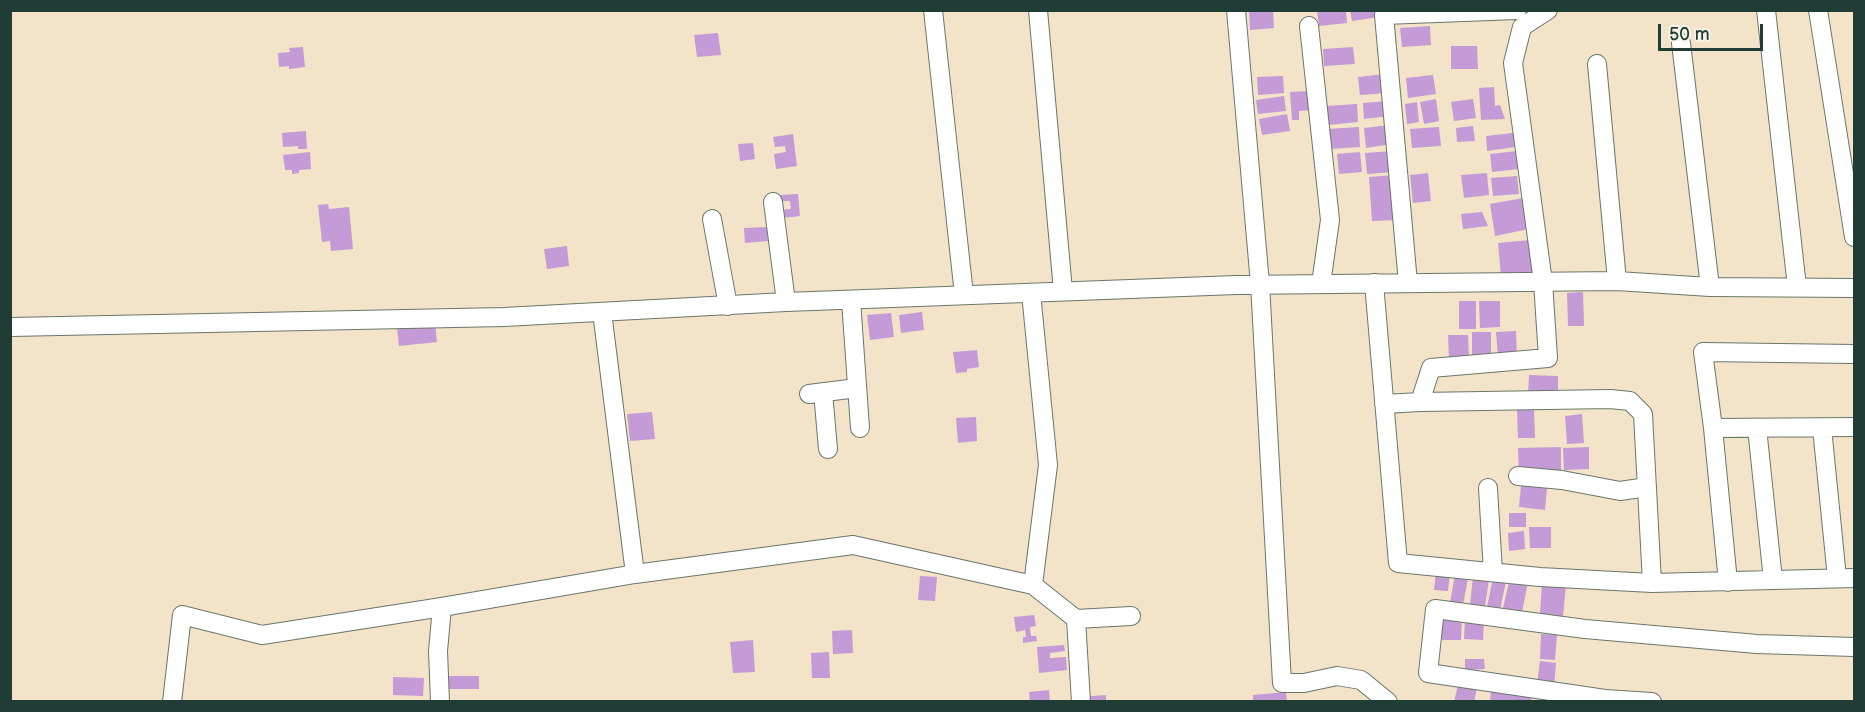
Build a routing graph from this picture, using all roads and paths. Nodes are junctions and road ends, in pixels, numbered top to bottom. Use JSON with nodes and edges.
{"nodes":[{"id":1,"x":933,"y":10,"type":"edge"},
{"id":2,"x":1038,"y":10,"type":"edge"},
{"id":3,"x":1236,"y":10,"type":"edge"},
{"id":4,"x":1517,"y":10,"type":"edge"},
{"id":5,"x":1548,"y":10,"type":"edge"},
{"id":6,"x":1766,"y":10,"type":"edge"},
{"id":7,"x":1818,"y":10,"type":"edge"},
{"id":8,"x":1309,"y":26,"type":"dead end"},
{"id":9,"x":1681,"y":43,"type":"dead end"},
{"id":10,"x":1597,"y":64,"type":"dead end"},
{"id":11,"x":773,"y":202,"type":"dead end"},
{"id":12,"x":712,"y":219,"type":"dead end"},
{"id":13,"x":1854,"y":237,"type":"edge"},
{"id":14,"x":1617,"y":281,"type":"junction"},
{"id":15,"x":1543,"y":282,"type":"junction"},
{"id":16,"x":1374,"y":283,"type":"junction"},
{"id":17,"x":1408,"y":283,"type":"junction"},
{"id":18,"x":1260,"y":284,"type":"junction"},
{"id":19,"x":1321,"y":284,"type":"junction"},
{"id":20,"x":1710,"y":287,"type":"junction"},
{"id":21,"x":1797,"y":287,"type":"junction"},
{"id":22,"x":1854,"y":288,"type":"edge"},
{"id":23,"x":1064,"y":291,"type":"junction"},
{"id":24,"x":1031,"y":293,"type":"junction"},
{"id":25,"x":964,"y":295,"type":"junction"},
{"id":26,"x":851,"y":300,"type":"junction"},
{"id":27,"x":786,"y":302,"type":"junction"},
{"id":28,"x":728,"y":306,"type":"junction"},
{"id":29,"x":602,"y":312,"type":"junction"},
{"id":30,"x":10,"y":327,"type":"edge"},
{"id":31,"x":1854,"y":354,"type":"edge"},
{"id":32,"x":857,"y":388,"type":"junction"},
{"id":33,"x":1420,"y":402,"type":"junction"},
{"id":34,"x":1384,"y":404,"type":"junction"},
{"id":35,"x":1854,"y":427,"type":"edge"},
{"id":36,"x":860,"y":428,"type":"dead end"},
{"id":37,"x":1713,"y":428,"type":"junction"},
{"id":38,"x":1757,"y":428,"type":"junction"},
{"id":39,"x":1822,"y":428,"type":"junction"},
{"id":40,"x":828,"y":449,"type":"dead end"},
{"id":41,"x":1518,"y":476,"type":"dead end"},
{"id":42,"x":1647,"y":487,"type":"junction"},
{"id":43,"x":1488,"y":488,"type":"dead end"},
{"id":44,"x":1493,"y":572,"type":"junction"},
{"id":45,"x":635,"y":574,"type":"junction"},
{"id":46,"x":1846,"y":578,"type":"edge"},
{"id":47,"x":1773,"y":580,"type":"junction"},
{"id":48,"x":1728,"y":582,"type":"junction"},
{"id":49,"x":1652,"y":583,"type":"junction"},
{"id":50,"x":1033,"y":585,"type":"junction"},
{"id":51,"x":442,"y":608,"type":"junction"},
{"id":52,"x":1131,"y":616,"type":"dead end"},
{"id":53,"x":1076,"y":619,"type":"junction"},
{"id":54,"x":1854,"y":647,"type":"edge"},
{"id":55,"x":172,"y":702,"type":"edge"},
{"id":56,"x":440,"y":702,"type":"edge"},
{"id":57,"x":1081,"y":702,"type":"edge"},
{"id":58,"x":1388,"y":702,"type":"edge"},
{"id":59,"x":1652,"y":702,"type":"edge"}],
"edges":[{"from":1,"to":25,"type":"street"},
{"from":2,"to":23,"type":"street"},
{"from":3,"to":18,"type":"street"},
{"from":4,"to":17,"type":"street"},
{"from":5,"to":15,"type":"street"},
{"from":6,"to":21,"type":"street"},
{"from":7,"to":13,"type":"street"},
{"from":8,"to":19,"type":"street"},
{"from":9,"to":20,"type":"street"},
{"from":10,"to":14,"type":"street"},
{"from":11,"to":27,"type":"street"},
{"from":12,"to":28,"type":"street"},
{"from":14,"to":15,"type":"street"},
{"from":14,"to":20,"type":"street"},
{"from":15,"to":17,"type":"street"},
{"from":15,"to":33,"type":"street"},
{"from":16,"to":17,"type":"street"},
{"from":16,"to":19,"type":"street"},
{"from":16,"to":34,"type":"street"},
{"from":18,"to":19,"type":"street"},
{"from":18,"to":23,"type":"street"},
{"from":18,"to":58,"type":"street"},
{"from":20,"to":21,"type":"street"},
{"from":21,"to":22,"type":"street"},
{"from":23,"to":24,"type":"street"},
{"from":24,"to":25,"type":"street"},
{"from":24,"to":50,"type":"street"},
{"from":25,"to":26,"type":"street"},
{"from":26,"to":27,"type":"street"},
{"from":26,"to":32,"type":"street"},
{"from":27,"to":28,"type":"street"},
{"from":28,"to":29,"type":"street"},
{"from":29,"to":30,"type":"street"},
{"from":29,"to":45,"type":"street"},
{"from":31,"to":37,"type":"street"},
{"from":32,"to":36,"type":"street"},
{"from":32,"to":40,"type":"street"},
{"from":33,"to":34,"type":"street"},
{"from":33,"to":42,"type":"street"},
{"from":34,"to":44,"type":"street"},
{"from":35,"to":39,"type":"street"},
{"from":37,"to":38,"type":"street"},
{"from":37,"to":48,"type":"street"},
{"from":38,"to":39,"type":"street"},
{"from":38,"to":47,"type":"street"},
{"from":39,"to":46,"type":"street"},
{"from":41,"to":42,"type":"street"},
{"from":42,"to":49,"type":"street"},
{"from":43,"to":44,"type":"street"},
{"from":44,"to":49,"type":"street"},
{"from":45,"to":50,"type":"street"},
{"from":45,"to":51,"type":"street"},
{"from":46,"to":47,"type":"street"},
{"from":47,"to":48,"type":"street"},
{"from":48,"to":49,"type":"street"},
{"from":50,"to":53,"type":"street"},
{"from":51,"to":55,"type":"street"},
{"from":51,"to":56,"type":"street"},
{"from":52,"to":53,"type":"street"},
{"from":53,"to":57,"type":"street"},
{"from":54,"to":59,"type":"street"}]}
